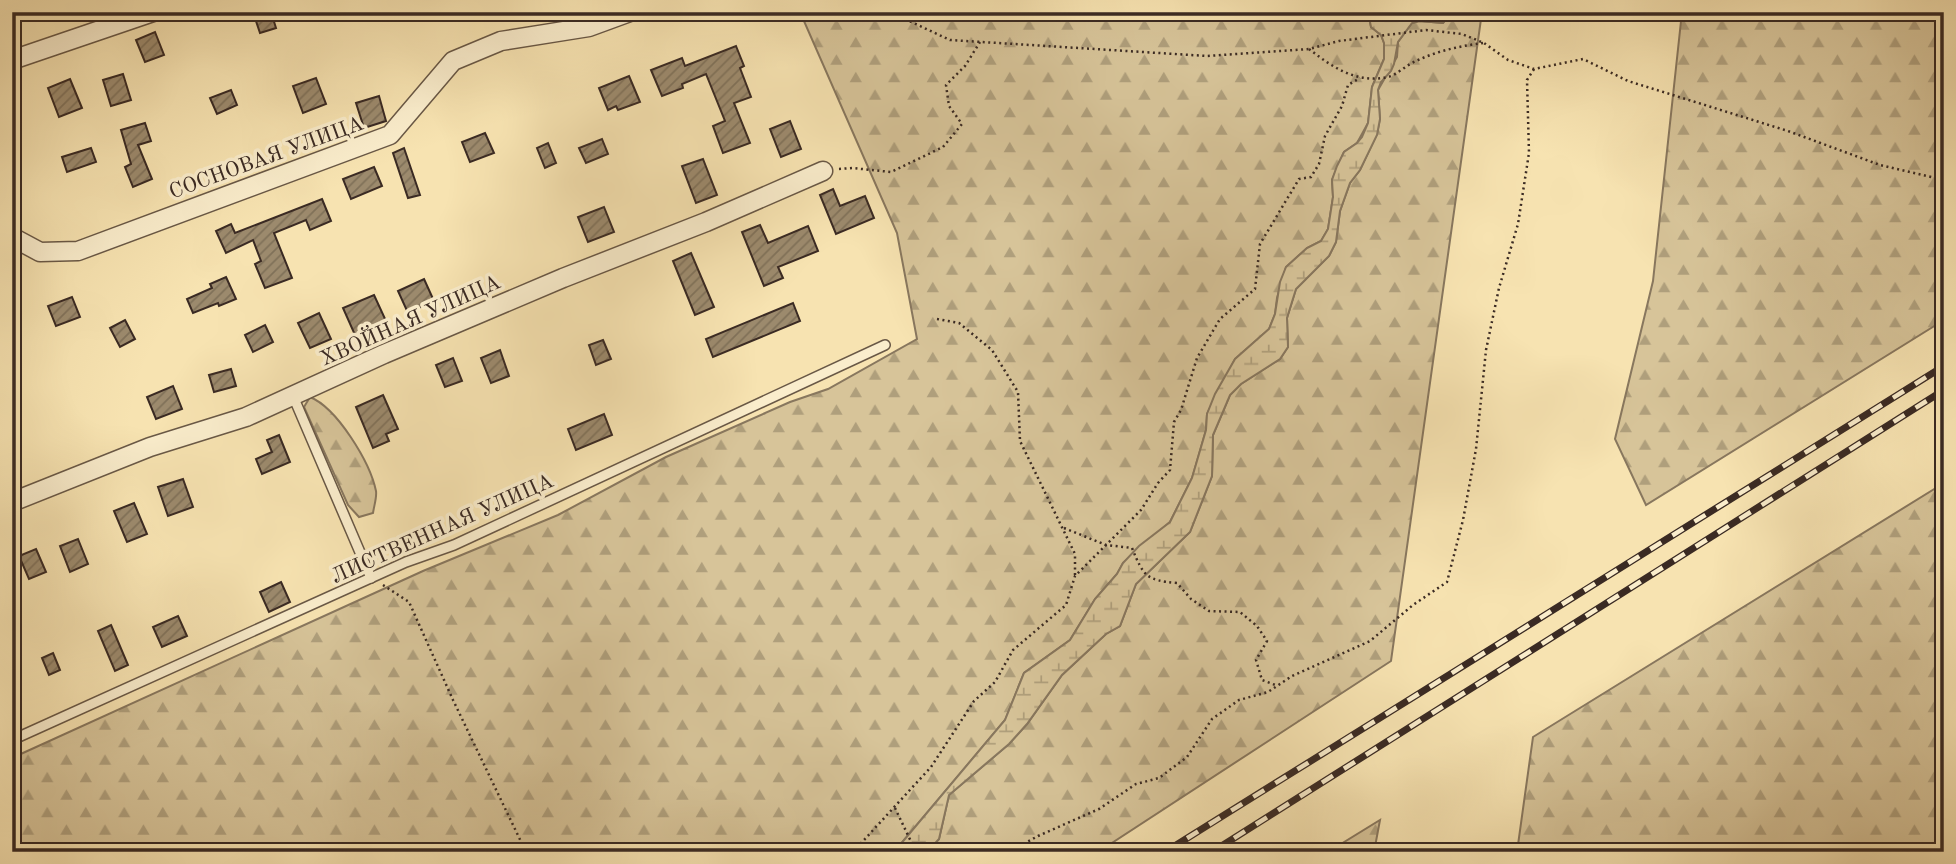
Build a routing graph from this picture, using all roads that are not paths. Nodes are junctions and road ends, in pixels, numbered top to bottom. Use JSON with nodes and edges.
{"nodes":[{"id":1,"x":153,"y":12,"type":"edge"},
{"id":2,"x":630,"y":12,"type":"edge"},
{"id":3,"x":12,"y":60,"type":"edge"},
{"id":4,"x":823,"y":171,"type":"road end"},
{"id":5,"x":12,"y":237,"type":"edge"},
{"id":6,"x":885,"y":345,"type":"dead end"},
{"id":7,"x":293,"y":396,"type":"junction"},
{"id":8,"x":12,"y":502,"type":"edge"},
{"id":9,"x":371,"y":578,"type":"junction"},
{"id":10,"x":12,"y":740,"type":"edge"}],
"edges":[{"from":1,"to":3,"type":"street"},
{"from":2,"to":5,"type":"street","name":"СОСНОВАЯ УЛИЦА"},
{"from":4,"to":7,"type":"street","name":"ХВОЙНАЯ УЛИЦА"},
{"from":6,"to":9,"type":"lane","name":"ЛИСТВЕННАЯ УЛИЦА"},
{"from":7,"to":8,"type":"street","name":"ХВОЙНАЯ УЛИЦА"},
{"from":7,"to":9,"type":"lane"},
{"from":9,"to":10,"type":"lane","name":"ЛИСТВЕННАЯ УЛИЦА"}]}
